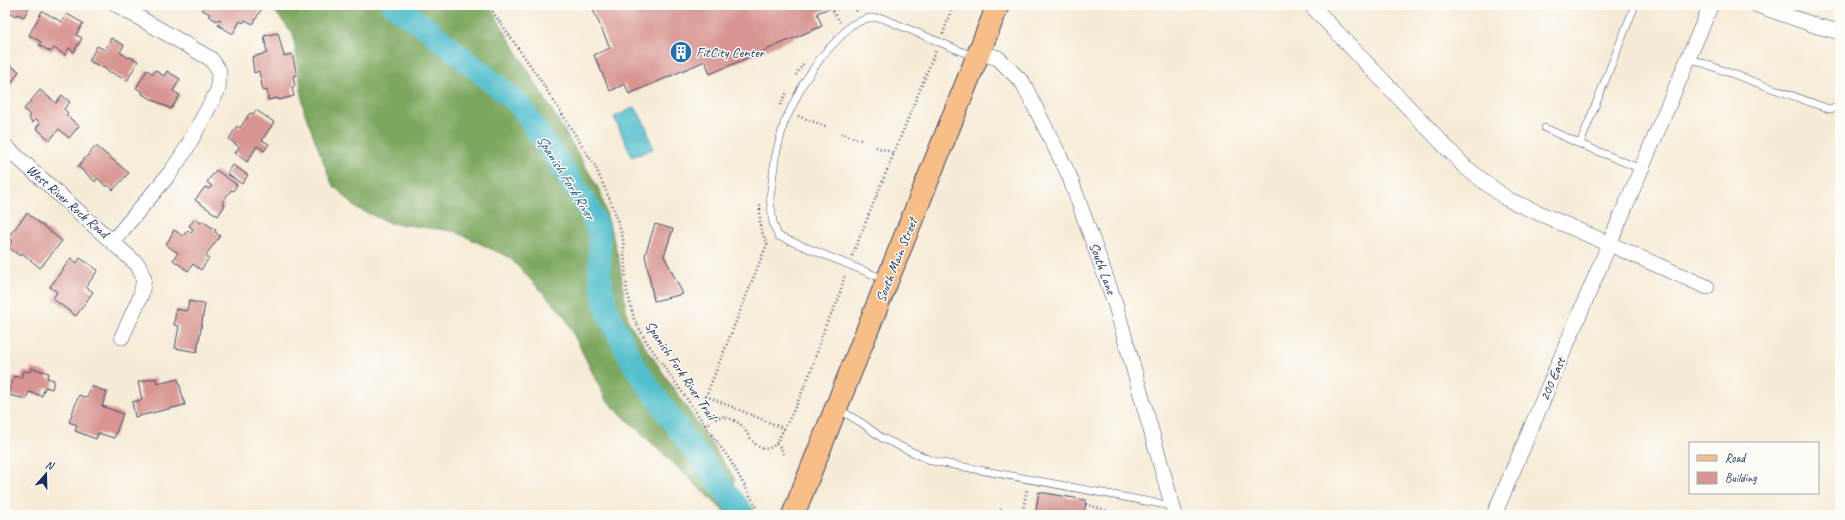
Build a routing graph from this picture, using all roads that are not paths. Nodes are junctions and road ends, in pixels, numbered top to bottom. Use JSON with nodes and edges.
{"nodes":[{"id":1,"x":117,"y":5,"type":"edge"},
{"id":2,"x":998,"y":5,"type":"edge"},
{"id":3,"x":1311,"y":5,"type":"edge"},
{"id":4,"x":1635,"y":5,"type":"edge"},
{"id":5,"x":1711,"y":5,"type":"edge"},
{"id":6,"x":1756,"y":5,"type":"edge"},
{"id":7,"x":1840,"y":32,"type":"edge"},
{"id":8,"x":978,"y":55,"type":"junction"},
{"id":9,"x":1688,"y":58,"type":"junction"},
{"id":10,"x":1840,"y":107,"type":"edge"},
{"id":11,"x":1545,"y":128,"type":"dead end"},
{"id":12,"x":1580,"y":144,"type":"junction"},
{"id":13,"x":5,"y":146,"type":"edge"},
{"id":14,"x":1641,"y":169,"type":"junction"},
{"id":15,"x":113,"y":241,"type":"junction"},
{"id":16,"x":1609,"y":244,"type":"junction"},
{"id":17,"x":888,"y":281,"type":"junction"},
{"id":18,"x":1707,"y":287,"type":"dead end"},
{"id":19,"x":122,"y":337,"type":"dead end"},
{"id":20,"x":836,"y":408,"type":"junction"},
{"id":21,"x":1174,"y":510,"type":"edge"},
{"id":22,"x":793,"y":515,"type":"edge"},
{"id":23,"x":1494,"y":515,"type":"edge"}],
"edges":[{"from":1,"to":15,"type":"street"},
{"from":2,"to":8,"type":"main road","name":"South Main Street"},
{"from":3,"to":16,"type":"street"},
{"from":4,"to":12,"type":"lane"},
{"from":5,"to":9,"type":"street","name":"200 East"},
{"from":6,"to":7,"type":"street"},
{"from":8,"to":17,"type":"main road","name":"South Main Street"},
{"from":8,"to":17,"type":"lane"},
{"from":8,"to":21,"type":"street","name":"South Lane"},
{"from":9,"to":10,"type":"lane"},
{"from":9,"to":14,"type":"street","name":"200 East"},
{"from":11,"to":12,"type":"lane"},
{"from":12,"to":14,"type":"lane"},
{"from":13,"to":15,"type":"street","name":"West River Rock Road"},
{"from":14,"to":16,"type":"street","name":"200 East"},
{"from":15,"to":19,"type":"street","name":"West River Rock Road"},
{"from":16,"to":18,"type":"street"},
{"from":16,"to":23,"type":"street","name":"200 East"},
{"from":17,"to":20,"type":"main road","name":"South Main Street"},
{"from":20,"to":21,"type":"lane"},
{"from":20,"to":22,"type":"main road","name":"South Main Street"}]}
